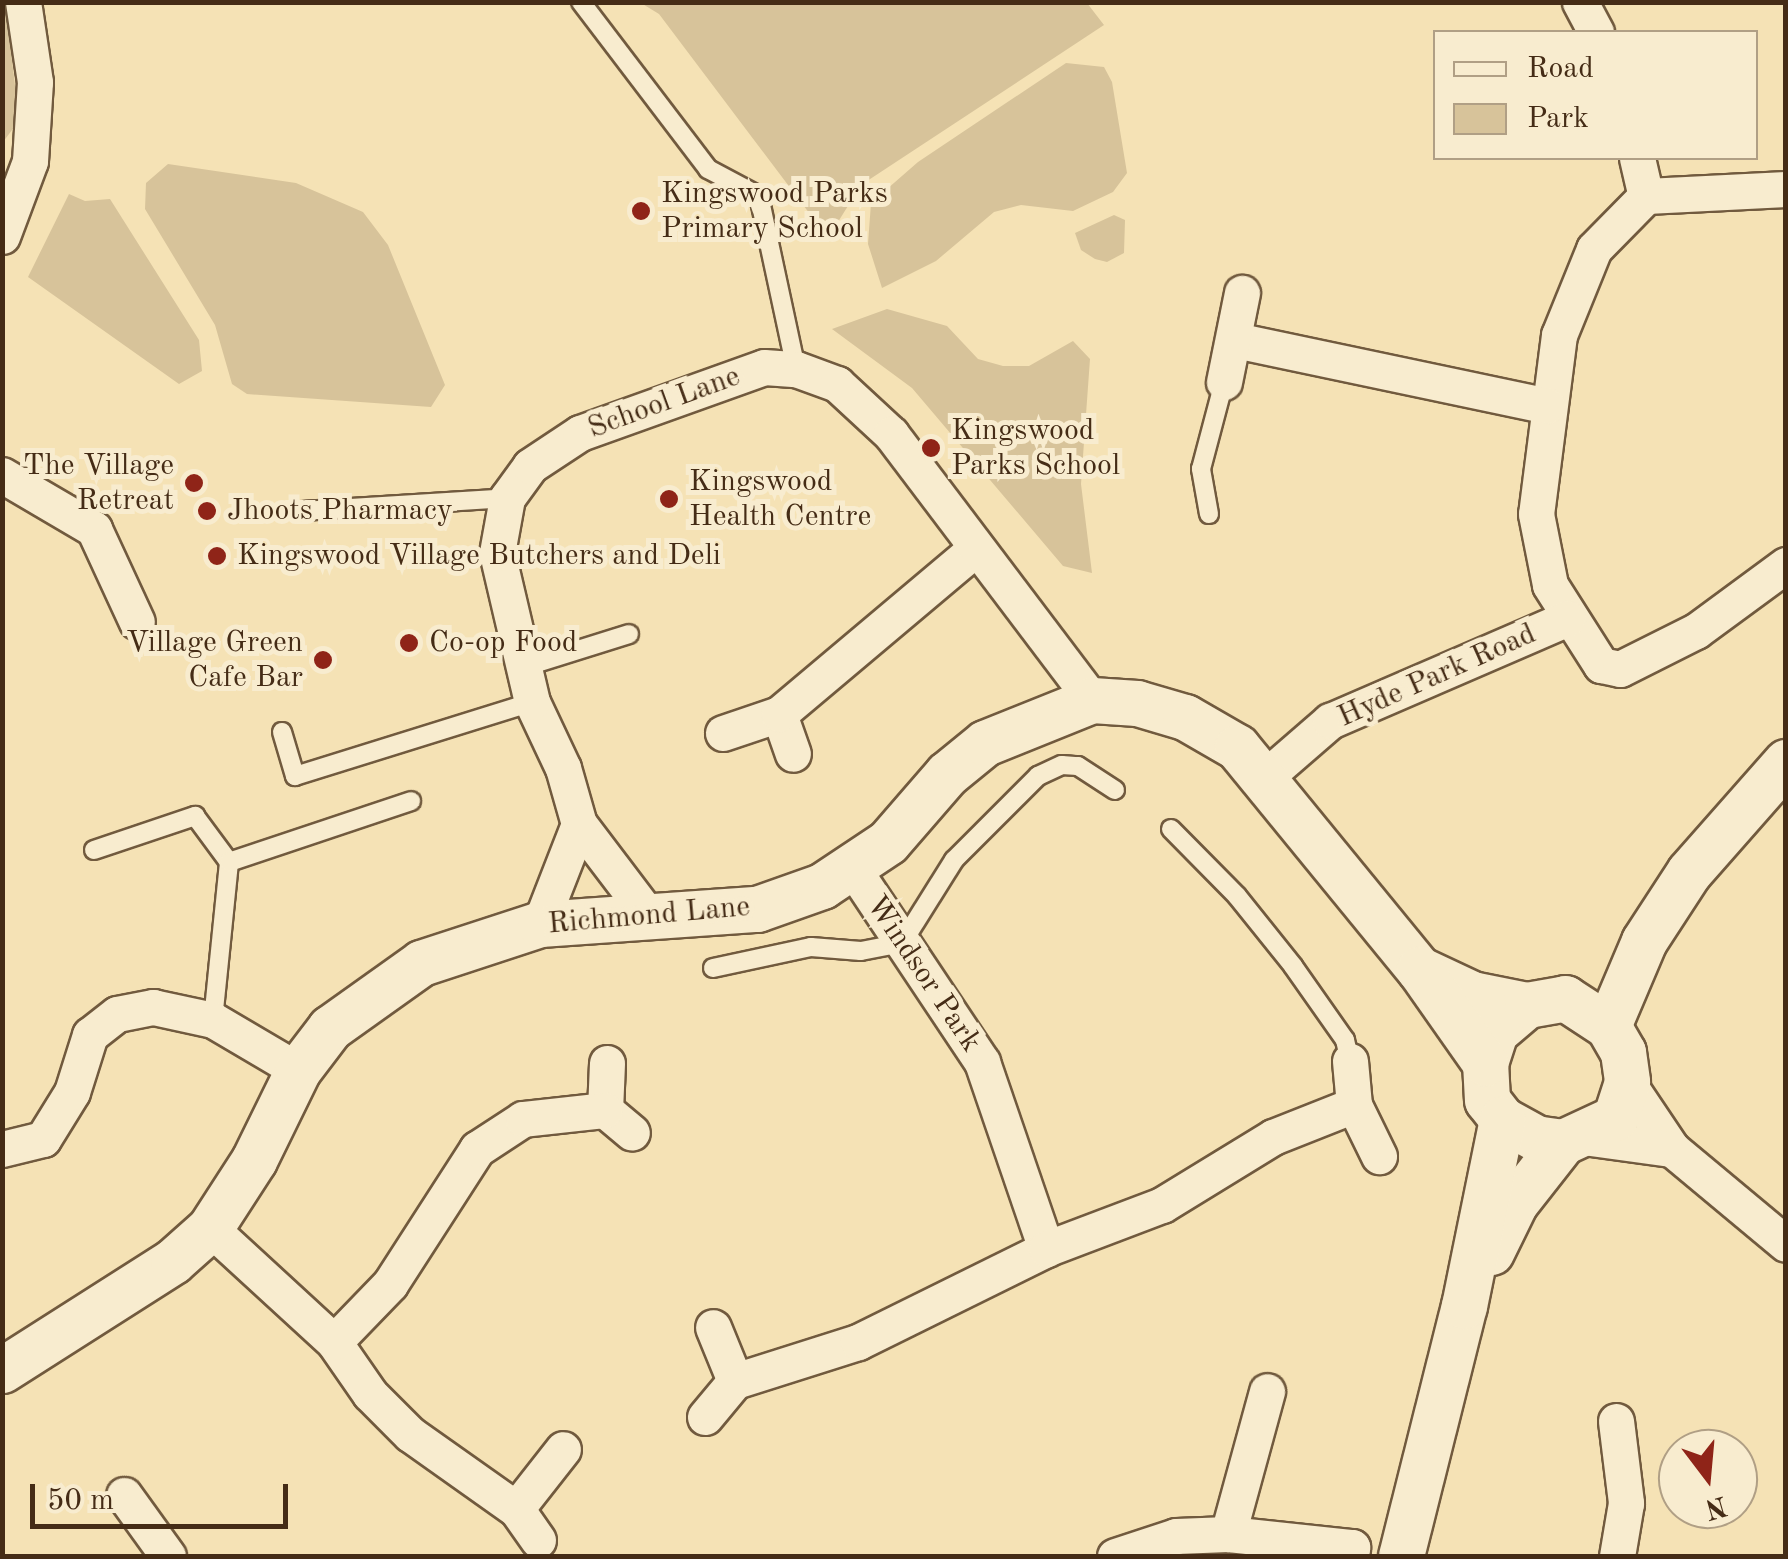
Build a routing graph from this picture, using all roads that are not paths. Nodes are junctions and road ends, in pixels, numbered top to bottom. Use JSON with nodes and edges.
{"nodes":[{"id":1,"x":23,"y":2,"type":"edge"},
{"id":2,"x":581,"y":2,"type":"edge"},
{"id":3,"x":1580,"y":2,"type":"edge"},
{"id":4,"x":1595,"y":30,"type":"edge"},
{"id":5,"x":1638,"y":160,"type":"edge"},
{"id":6,"x":1786,"y":189,"type":"edge"},
{"id":7,"x":1646,"y":196,"type":"junction"},
{"id":8,"x":2,"y":236,"type":"edge"},
{"id":9,"x":1242,"y":293,"type":"dead end"},
{"id":10,"x":1235,"y":340,"type":"junction"},
{"id":11,"x":796,"y":369,"type":"junction"},
{"id":12,"x":1224,"y":382,"type":"joint"},
{"id":13,"x":1547,"y":406,"type":"junction"},
{"id":14,"x":2,"y":475,"type":"edge"},
{"id":15,"x":507,"y":498,"type":"junction"},
{"id":16,"x":304,"y":511,"type":"dead end"},
{"id":17,"x":1209,"y":514,"type":"dead end"},
{"id":18,"x":976,"y":548,"type":"junction"},
{"id":19,"x":1786,"y":564,"type":"edge"},
{"id":20,"x":1568,"y":618,"type":"junction"},
{"id":21,"x":137,"y":622,"type":"dead end"},
{"id":22,"x":629,"y":634,"type":"dead end"},
{"id":23,"x":524,"y":667,"type":"junction"},
{"id":24,"x":1092,"y":700,"type":"junction"},
{"id":25,"x":532,"y":702,"type":"junction"},
{"id":26,"x":778,"y":714,"type":"junction"},
{"id":27,"x":282,"y":732,"type":"dead end"},
{"id":28,"x":722,"y":733,"type":"dead end"},
{"id":29,"x":793,"y":754,"type":"dead end"},
{"id":30,"x":1786,"y":762,"type":"edge"},
{"id":31,"x":1263,"y":779,"type":"junction"},
{"id":32,"x":1115,"y":790,"type":"dead end"},
{"id":33,"x":411,"y":801,"type":"dead end"},
{"id":34,"x":579,"y":824,"type":"junction"},
{"id":35,"x":1171,"y":830,"type":"dead end"},
{"id":36,"x":94,"y":850,"type":"dead end"},
{"id":37,"x":230,"y":862,"type":"junction"},
{"id":38,"x":854,"y":870,"type":"junction"},
{"id":39,"x":652,"y":920,"type":"junction"},
{"id":40,"x":540,"y":924,"type":"junction"},
{"id":41,"x":1644,"y":941,"type":"junction"},
{"id":42,"x":902,"y":943,"type":"junction"},
{"id":43,"x":713,"y":968,"type":"dead end"},
{"id":44,"x":1419,"y":969,"type":"junction"},
{"id":45,"x":1546,"y":1002,"type":"junction"},
{"id":46,"x":213,"y":1020,"type":"junction"},
{"id":47,"x":1608,"y":1026,"type":"junction"},
{"id":48,"x":1350,"y":1061,"type":"joint"},
{"id":49,"x":607,"y":1062,"type":"dead end"},
{"id":50,"x":1484,"y":1062,"type":"junction"},
{"id":51,"x":298,"y":1070,"type":"junction"},
{"id":52,"x":1627,"y":1082,"type":"junction"},
{"id":53,"x":1354,"y":1105,"type":"junction"},
{"id":54,"x":605,"y":1110,"type":"junction"},
{"id":55,"x":1502,"y":1119,"type":"junction"},
{"id":56,"x":632,"y":1133,"type":"dead end"},
{"id":57,"x":1573,"y":1139,"type":"junction"},
{"id":58,"x":2,"y":1149,"type":"edge"},
{"id":59,"x":1672,"y":1149,"type":"junction"},
{"id":60,"x":1380,"y":1156,"type":"dead end"},
{"id":61,"x":210,"y":1228,"type":"junction"},
{"id":62,"x":1786,"y":1244,"type":"edge"},
{"id":63,"x":1046,"y":1250,"type":"junction"},
{"id":64,"x":1464,"y":1306,"type":"junction"},
{"id":65,"x":713,"y":1327,"type":"dead end"},
{"id":66,"x":334,"y":1342,"type":"junction"},
{"id":67,"x":2,"y":1370,"type":"edge"},
{"id":68,"x":735,"y":1382,"type":"junction"},
{"id":69,"x":1268,"y":1390,"type":"dead end"},
{"id":70,"x":705,"y":1417,"type":"dead end"},
{"id":71,"x":1616,"y":1422,"type":"dead end"},
{"id":72,"x":563,"y":1449,"type":"dead end"},
{"id":73,"x":124,"y":1495,"type":"dead end"},
{"id":74,"x":516,"y":1508,"type":"junction"},
{"id":75,"x":1228,"y":1534,"type":"junction"},
{"id":76,"x":538,"y":1540,"type":"dead end"},
{"id":77,"x":168,"y":1556,"type":"edge"},
{"id":78,"x":1116,"y":1556,"type":"edge"},
{"id":79,"x":1350,"y":1556,"type":"edge"},
{"id":80,"x":1401,"y":1556,"type":"edge"},
{"id":81,"x":1617,"y":1556,"type":"edge"}],
"edges":[{"from":1,"to":8,"type":"street"},
{"from":2,"to":11,"type":"lane"},
{"from":3,"to":4,"type":"street"},
{"from":5,"to":7,"type":"street"},
{"from":6,"to":7,"type":"street"},
{"from":7,"to":13,"type":"street","name":"Hyde Park Road"},
{"from":9,"to":10,"type":"street"},
{"from":10,"to":12,"type":"street"},
{"from":10,"to":13,"type":"street"},
{"from":11,"to":15,"type":"street","name":"School Lane"},
{"from":11,"to":18,"type":"street","name":"School Lane"},
{"from":12,"to":17,"type":"lane"},
{"from":13,"to":20,"type":"street","name":"Hyde Park Road"},
{"from":14,"to":21,"type":"street"},
{"from":15,"to":16,"type":"lane"},
{"from":15,"to":23,"type":"street","name":"School Lane"},
{"from":18,"to":24,"type":"street","name":"School Lane"},
{"from":18,"to":26,"type":"street"},
{"from":19,"to":20,"type":"street","name":"Hyde Park Road"},
{"from":20,"to":31,"type":"street","name":"Hyde Park Road"},
{"from":22,"to":23,"type":"lane"},
{"from":23,"to":25,"type":"street","name":"School Lane"},
{"from":24,"to":31,"type":"street","name":"Richmond Lane"},
{"from":24,"to":38,"type":"street","name":"Richmond Lane"},
{"from":25,"to":27,"type":"lane"},
{"from":25,"to":34,"type":"street","name":"School Lane"},
{"from":26,"to":28,"type":"street"},
{"from":26,"to":29,"type":"street"},
{"from":30,"to":41,"type":"street"},
{"from":31,"to":44,"type":"street","name":"Richmond Lane"},
{"from":32,"to":42,"type":"lane"},
{"from":33,"to":37,"type":"lane"},
{"from":34,"to":39,"type":"street","name":"School Lane"},
{"from":34,"to":40,"type":"street"},
{"from":35,"to":48,"type":"lane"},
{"from":36,"to":37,"type":"lane"},
{"from":37,"to":46,"type":"lane"},
{"from":38,"to":39,"type":"street","name":"Richmond Lane"},
{"from":38,"to":42,"type":"street","name":"Windsor Park"},
{"from":39,"to":40,"type":"street","name":"Richmond Lane"},
{"from":40,"to":51,"type":"street","name":"Richmond Lane"},
{"from":41,"to":45,"type":"street"},
{"from":41,"to":47,"type":"street"},
{"from":42,"to":43,"type":"lane"},
{"from":42,"to":63,"type":"street","name":"Windsor Park"},
{"from":44,"to":45,"type":"street","name":"Richmond Lane"},
{"from":44,"to":50,"type":"street","name":"Richmond Lane"},
{"from":45,"to":47,"type":"street"},
{"from":45,"to":50,"type":"street"},
{"from":46,"to":51,"type":"street"},
{"from":46,"to":58,"type":"street"},
{"from":47,"to":52,"type":"street"},
{"from":48,"to":53,"type":"street"},
{"from":49,"to":54,"type":"street"},
{"from":50,"to":55,"type":"street"},
{"from":51,"to":61,"type":"street","name":"Richmond Lane"},
{"from":52,"to":57,"type":"street"},
{"from":52,"to":59,"type":"street"},
{"from":53,"to":60,"type":"street"},
{"from":53,"to":63,"type":"street"},
{"from":54,"to":56,"type":"street"},
{"from":54,"to":66,"type":"street"},
{"from":55,"to":57,"type":"street"},
{"from":55,"to":64,"type":"street"},
{"from":57,"to":59,"type":"street"},
{"from":57,"to":64,"type":"street"},
{"from":59,"to":62,"type":"street"},
{"from":61,"to":66,"type":"street"},
{"from":61,"to":67,"type":"street","name":"Richmond Lane"},
{"from":63,"to":68,"type":"street"},
{"from":64,"to":80,"type":"street"},
{"from":65,"to":68,"type":"street"},
{"from":66,"to":74,"type":"street"},
{"from":68,"to":70,"type":"street"},
{"from":69,"to":75,"type":"street"},
{"from":71,"to":81,"type":"street"},
{"from":72,"to":74,"type":"street"},
{"from":73,"to":77,"type":"street"},
{"from":74,"to":76,"type":"street"},
{"from":75,"to":78,"type":"street"},
{"from":75,"to":79,"type":"street"}]}
